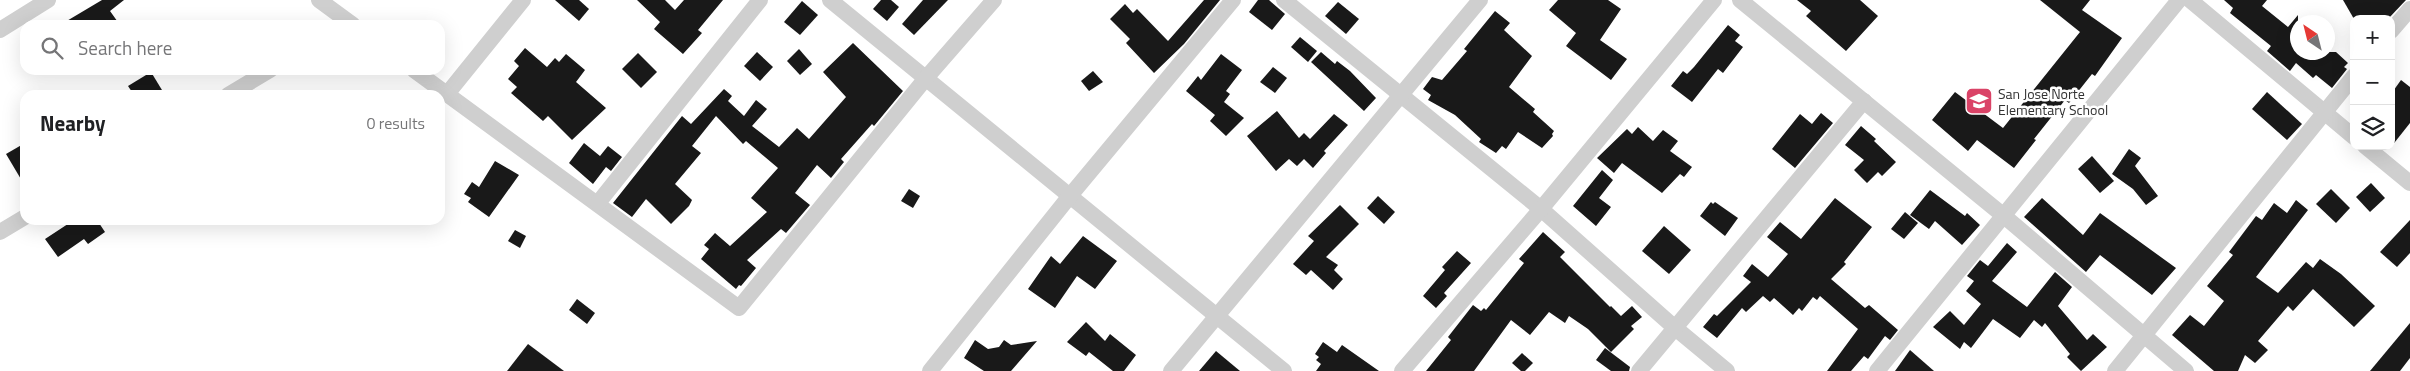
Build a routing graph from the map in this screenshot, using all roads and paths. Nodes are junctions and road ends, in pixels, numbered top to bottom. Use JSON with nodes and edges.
{"nodes":[{"id":1,"x":48,"y":0,"type":"edge"},
{"id":2,"x":319,"y":0,"type":"edge"},
{"id":3,"x":523,"y":0,"type":"edge"},
{"id":4,"x":760,"y":0,"type":"edge"},
{"id":5,"x":830,"y":0,"type":"edge"},
{"id":6,"x":994,"y":0,"type":"edge"},
{"id":7,"x":1233,"y":0,"type":"edge"},
{"id":8,"x":1284,"y":0,"type":"edge"},
{"id":9,"x":1480,"y":0,"type":"edge"},
{"id":10,"x":1714,"y":0,"type":"edge"},
{"id":11,"x":1740,"y":0,"type":"edge"},
{"id":12,"x":2179,"y":0,"type":"edge"},
{"id":13,"x":2190,"y":0,"type":"edge"},
{"id":14,"x":2410,"y":9,"type":"edge"},
{"id":15,"x":344,"y":20,"type":"edge"},
{"id":16,"x":2395,"y":26,"type":"edge"},
{"id":17,"x":0,"y":30,"type":"edge"},
{"id":18,"x":262,"y":75,"type":"edge"},
{"id":19,"x":421,"y":75,"type":"edge"},
{"id":20,"x":926,"y":78,"type":"junction"},
{"id":21,"x":2350,"y":81,"type":"edge"},
{"id":22,"x":236,"y":90,"type":"edge"},
{"id":23,"x":442,"y":90,"type":"edge"},
{"id":24,"x":447,"y":94,"type":"joint"},
{"id":25,"x":1402,"y":96,"type":"junction"},
{"id":26,"x":1864,"y":101,"type":"junction"},
{"id":27,"x":2324,"y":113,"type":"junction"},
{"id":28,"x":2350,"y":135,"type":"edge"},
{"id":29,"x":2369,"y":150,"type":"edge"},
{"id":30,"x":2410,"y":183,"type":"edge"},
{"id":31,"x":1069,"y":197,"type":"junction"},
{"id":32,"x":598,"y":203,"type":"junction"},
{"id":33,"x":1541,"y":209,"type":"junction"},
{"id":34,"x":2004,"y":216,"type":"junction"},
{"id":35,"x":20,"y":220,"type":"edge"},
{"id":36,"x":0,"y":232,"type":"edge"},
{"id":37,"x":1217,"y":315,"type":"junction"},
{"id":38,"x":1674,"y":327,"type":"junction"},
{"id":39,"x":2144,"y":336,"type":"junction"},
{"id":40,"x":930,"y":371,"type":"edge"},
{"id":41,"x":1171,"y":371,"type":"edge"},
{"id":42,"x":1284,"y":371,"type":"edge"},
{"id":43,"x":1402,"y":371,"type":"edge"},
{"id":44,"x":1639,"y":371,"type":"edge"},
{"id":45,"x":1727,"y":371,"type":"edge"},
{"id":46,"x":1877,"y":371,"type":"edge"},
{"id":47,"x":2116,"y":371,"type":"edge"},
{"id":48,"x":2186,"y":371,"type":"edge"}],
"edges":[{"from":1,"to":17,"type":"street"},
{"from":2,"to":15,"type":"street"},
{"from":3,"to":24,"type":"street"},
{"from":4,"to":32,"type":"street"},
{"from":5,"to":20,"type":"street"},
{"from":6,"to":20,"type":"street"},
{"from":7,"to":31,"type":"street"},
{"from":8,"to":25,"type":"street"},
{"from":9,"to":25,"type":"street"},
{"from":10,"to":33,"type":"street"},
{"from":11,"to":26,"type":"street"},
{"from":12,"to":34,"type":"street"},
{"from":13,"to":27,"type":"street"},
{"from":14,"to":16,"type":"street"},
{"from":18,"to":22,"type":"street"},
{"from":19,"to":23,"type":"street"},
{"from":20,"to":31,"type":"street"},
{"from":20,"to":32,"type":"street"},
{"from":21,"to":27,"type":"street"},
{"from":24,"to":32,"type":"street"},
{"from":25,"to":33,"type":"street"},
{"from":25,"to":37,"type":"street"},
{"from":26,"to":34,"type":"street"},
{"from":26,"to":38,"type":"street"},
{"from":27,"to":28,"type":"street"},
{"from":27,"to":39,"type":"street"},
{"from":29,"to":30,"type":"street"},
{"from":31,"to":37,"type":"street"},
{"from":31,"to":40,"type":"street"},
{"from":33,"to":38,"type":"street"},
{"from":33,"to":43,"type":"street"},
{"from":34,"to":39,"type":"street"},
{"from":34,"to":46,"type":"street"},
{"from":35,"to":36,"type":"street"},
{"from":37,"to":41,"type":"street"},
{"from":37,"to":42,"type":"street"},
{"from":38,"to":44,"type":"street"},
{"from":38,"to":45,"type":"street"},
{"from":39,"to":47,"type":"street"},
{"from":39,"to":48,"type":"street"}]}
